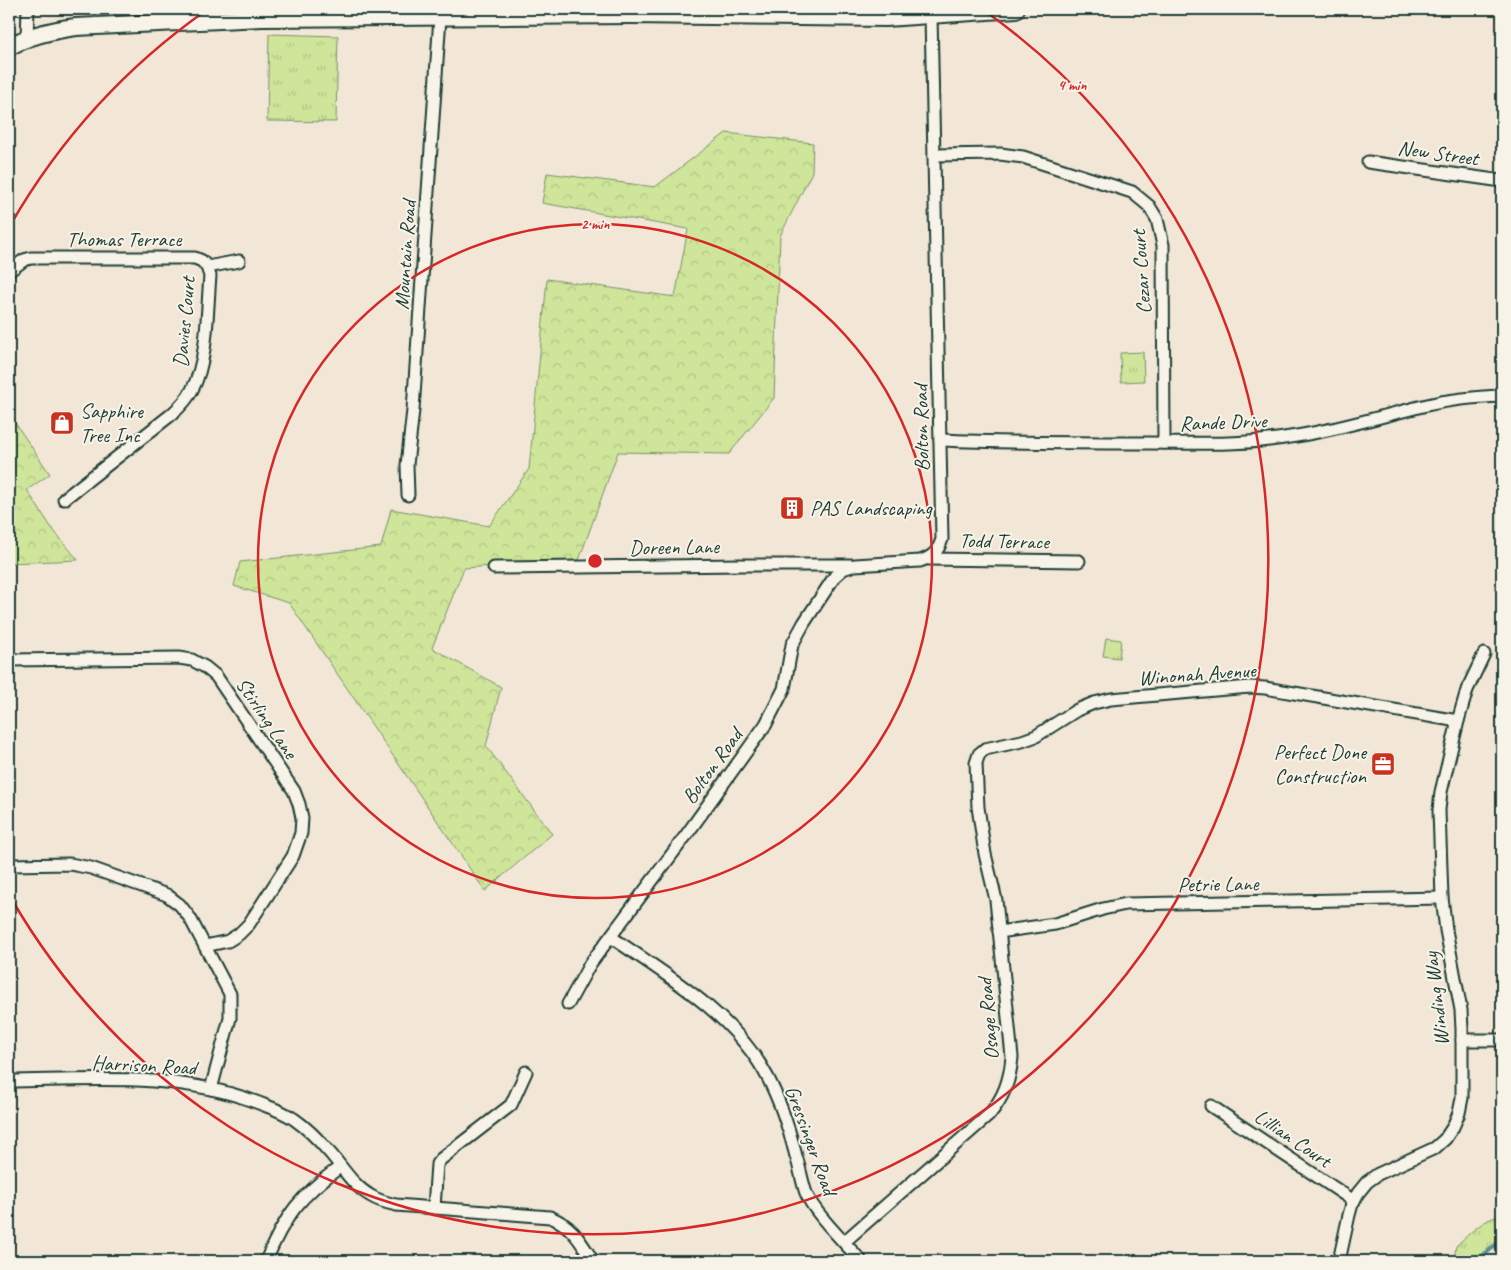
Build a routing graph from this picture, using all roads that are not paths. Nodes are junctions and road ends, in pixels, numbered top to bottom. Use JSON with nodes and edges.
{"nodes":[{"id":1,"x":28,"y":9,"type":"edge"},
{"id":2,"x":1016,"y":9,"type":"edge"},
{"id":3,"x":931,"y":15,"type":"junction"},
{"id":4,"x":440,"y":17,"type":"junction"},
{"id":5,"x":27,"y":38,"type":"junction"},
{"id":6,"x":9,"y":47,"type":"edge"},
{"id":7,"x":934,"y":156,"type":"junction"},
{"id":8,"x":1368,"y":162,"type":"dead end"},
{"id":9,"x":1502,"y":181,"type":"edge"},
{"id":10,"x":239,"y":261,"type":"dead end"},
{"id":11,"x":207,"y":267,"type":"junction"},
{"id":12,"x":9,"y":271,"type":"edge"},
{"id":13,"x":1502,"y":396,"type":"edge"},
{"id":14,"x":940,"y":440,"type":"junction"},
{"id":15,"x":1164,"y":443,"type":"junction"},
{"id":16,"x":408,"y":495,"type":"dead end"},
{"id":17,"x":64,"y":499,"type":"dead end"},
{"id":18,"x":929,"y":559,"type":"junction"},
{"id":19,"x":1079,"y":562,"type":"dead end"},
{"id":20,"x":855,"y":565,"type":"junction"},
{"id":21,"x":494,"y":568,"type":"dead end"},
{"id":22,"x":1484,"y":654,"type":"dead end"},
{"id":23,"x":9,"y":660,"type":"edge"},
{"id":24,"x":1458,"y":721,"type":"junction"},
{"id":25,"x":980,"y":754,"type":"joint"},
{"id":26,"x":9,"y":864,"type":"edge"},
{"id":27,"x":1442,"y":898,"type":"junction"},
{"id":28,"x":998,"y":932,"type":"junction"},
{"id":29,"x":611,"y":937,"type":"junction"},
{"id":30,"x":205,"y":946,"type":"junction"},
{"id":31,"x":568,"y":1004,"type":"dead end"},
{"id":32,"x":1462,"y":1040,"type":"junction"},
{"id":33,"x":1502,"y":1040,"type":"edge"},
{"id":34,"x":526,"y":1072,"type":"dead end"},
{"id":35,"x":9,"y":1081,"type":"edge"},
{"id":36,"x":211,"y":1089,"type":"junction"},
{"id":37,"x":1211,"y":1106,"type":"dead end"},
{"id":38,"x":340,"y":1167,"type":"junction"},
{"id":39,"x":1354,"y":1201,"type":"junction"},
{"id":40,"x":434,"y":1208,"type":"junction"},
{"id":41,"x":844,"y":1242,"type":"junction"},
{"id":42,"x":266,"y":1261,"type":"edge"},
{"id":43,"x":593,"y":1261,"type":"edge"},
{"id":44,"x":861,"y":1261,"type":"edge"},
{"id":45,"x":1339,"y":1261,"type":"edge"}],
"edges":[{"from":1,"to":5,"type":"street"},
{"from":2,"to":3,"type":"main road"},
{"from":3,"to":4,"type":"main road"},
{"from":3,"to":7,"type":"street","name":"Bolton Road"},
{"from":4,"to":5,"type":"main road"},
{"from":4,"to":16,"type":"street","name":"Mountain Road"},
{"from":5,"to":6,"type":"main road"},
{"from":7,"to":14,"type":"street","name":"Bolton Road"},
{"from":7,"to":15,"type":"street","name":"Cezar Court"},
{"from":8,"to":9,"type":"street","name":"New Street"},
{"from":10,"to":11,"type":"street","name":"Thomas Terrace"},
{"from":11,"to":12,"type":"street","name":"Thomas Terrace"},
{"from":11,"to":17,"type":"street","name":"Davies Court"},
{"from":13,"to":15,"type":"street","name":"Rande Drive"},
{"from":14,"to":15,"type":"street","name":"Rande Drive"},
{"from":14,"to":18,"type":"street","name":"Bolton Road"},
{"from":18,"to":19,"type":"street","name":"Todd Terrace"},
{"from":18,"to":20,"type":"street","name":"Bolton Road"},
{"from":20,"to":21,"type":"street","name":"Doreen Lane"},
{"from":20,"to":29,"type":"street","name":"Bolton Road"},
{"from":22,"to":24,"type":"street","name":"Winding Way"},
{"from":23,"to":30,"type":"street","name":"Stirling Lane"},
{"from":24,"to":25,"type":"street","name":"Winonah Avenue"},
{"from":24,"to":27,"type":"street","name":"Winding Way"},
{"from":25,"to":28,"type":"street","name":"Osage Road"},
{"from":26,"to":30,"type":"street"},
{"from":27,"to":28,"type":"street","name":"Petrie Lane"},
{"from":27,"to":32,"type":"street","name":"Winding Way"},
{"from":28,"to":41,"type":"street","name":"Osage Road"},
{"from":29,"to":31,"type":"street","name":"Bolton Road"},
{"from":29,"to":41,"type":"street","name":"Gressinger Road"},
{"from":30,"to":36,"type":"street"},
{"from":32,"to":33,"type":"street"},
{"from":32,"to":39,"type":"street","name":"Winding Way"},
{"from":34,"to":40,"type":"street"},
{"from":35,"to":36,"type":"street","name":"Harrison Road"},
{"from":36,"to":38,"type":"street","name":"Harrison Road"},
{"from":37,"to":39,"type":"street","name":"Lillian Court"},
{"from":38,"to":40,"type":"street","name":"Harrison Road"},
{"from":38,"to":42,"type":"street"},
{"from":39,"to":45,"type":"street","name":"Winding Way"},
{"from":40,"to":43,"type":"street"},
{"from":41,"to":44,"type":"street","name":"Gressinger Road"}]}
